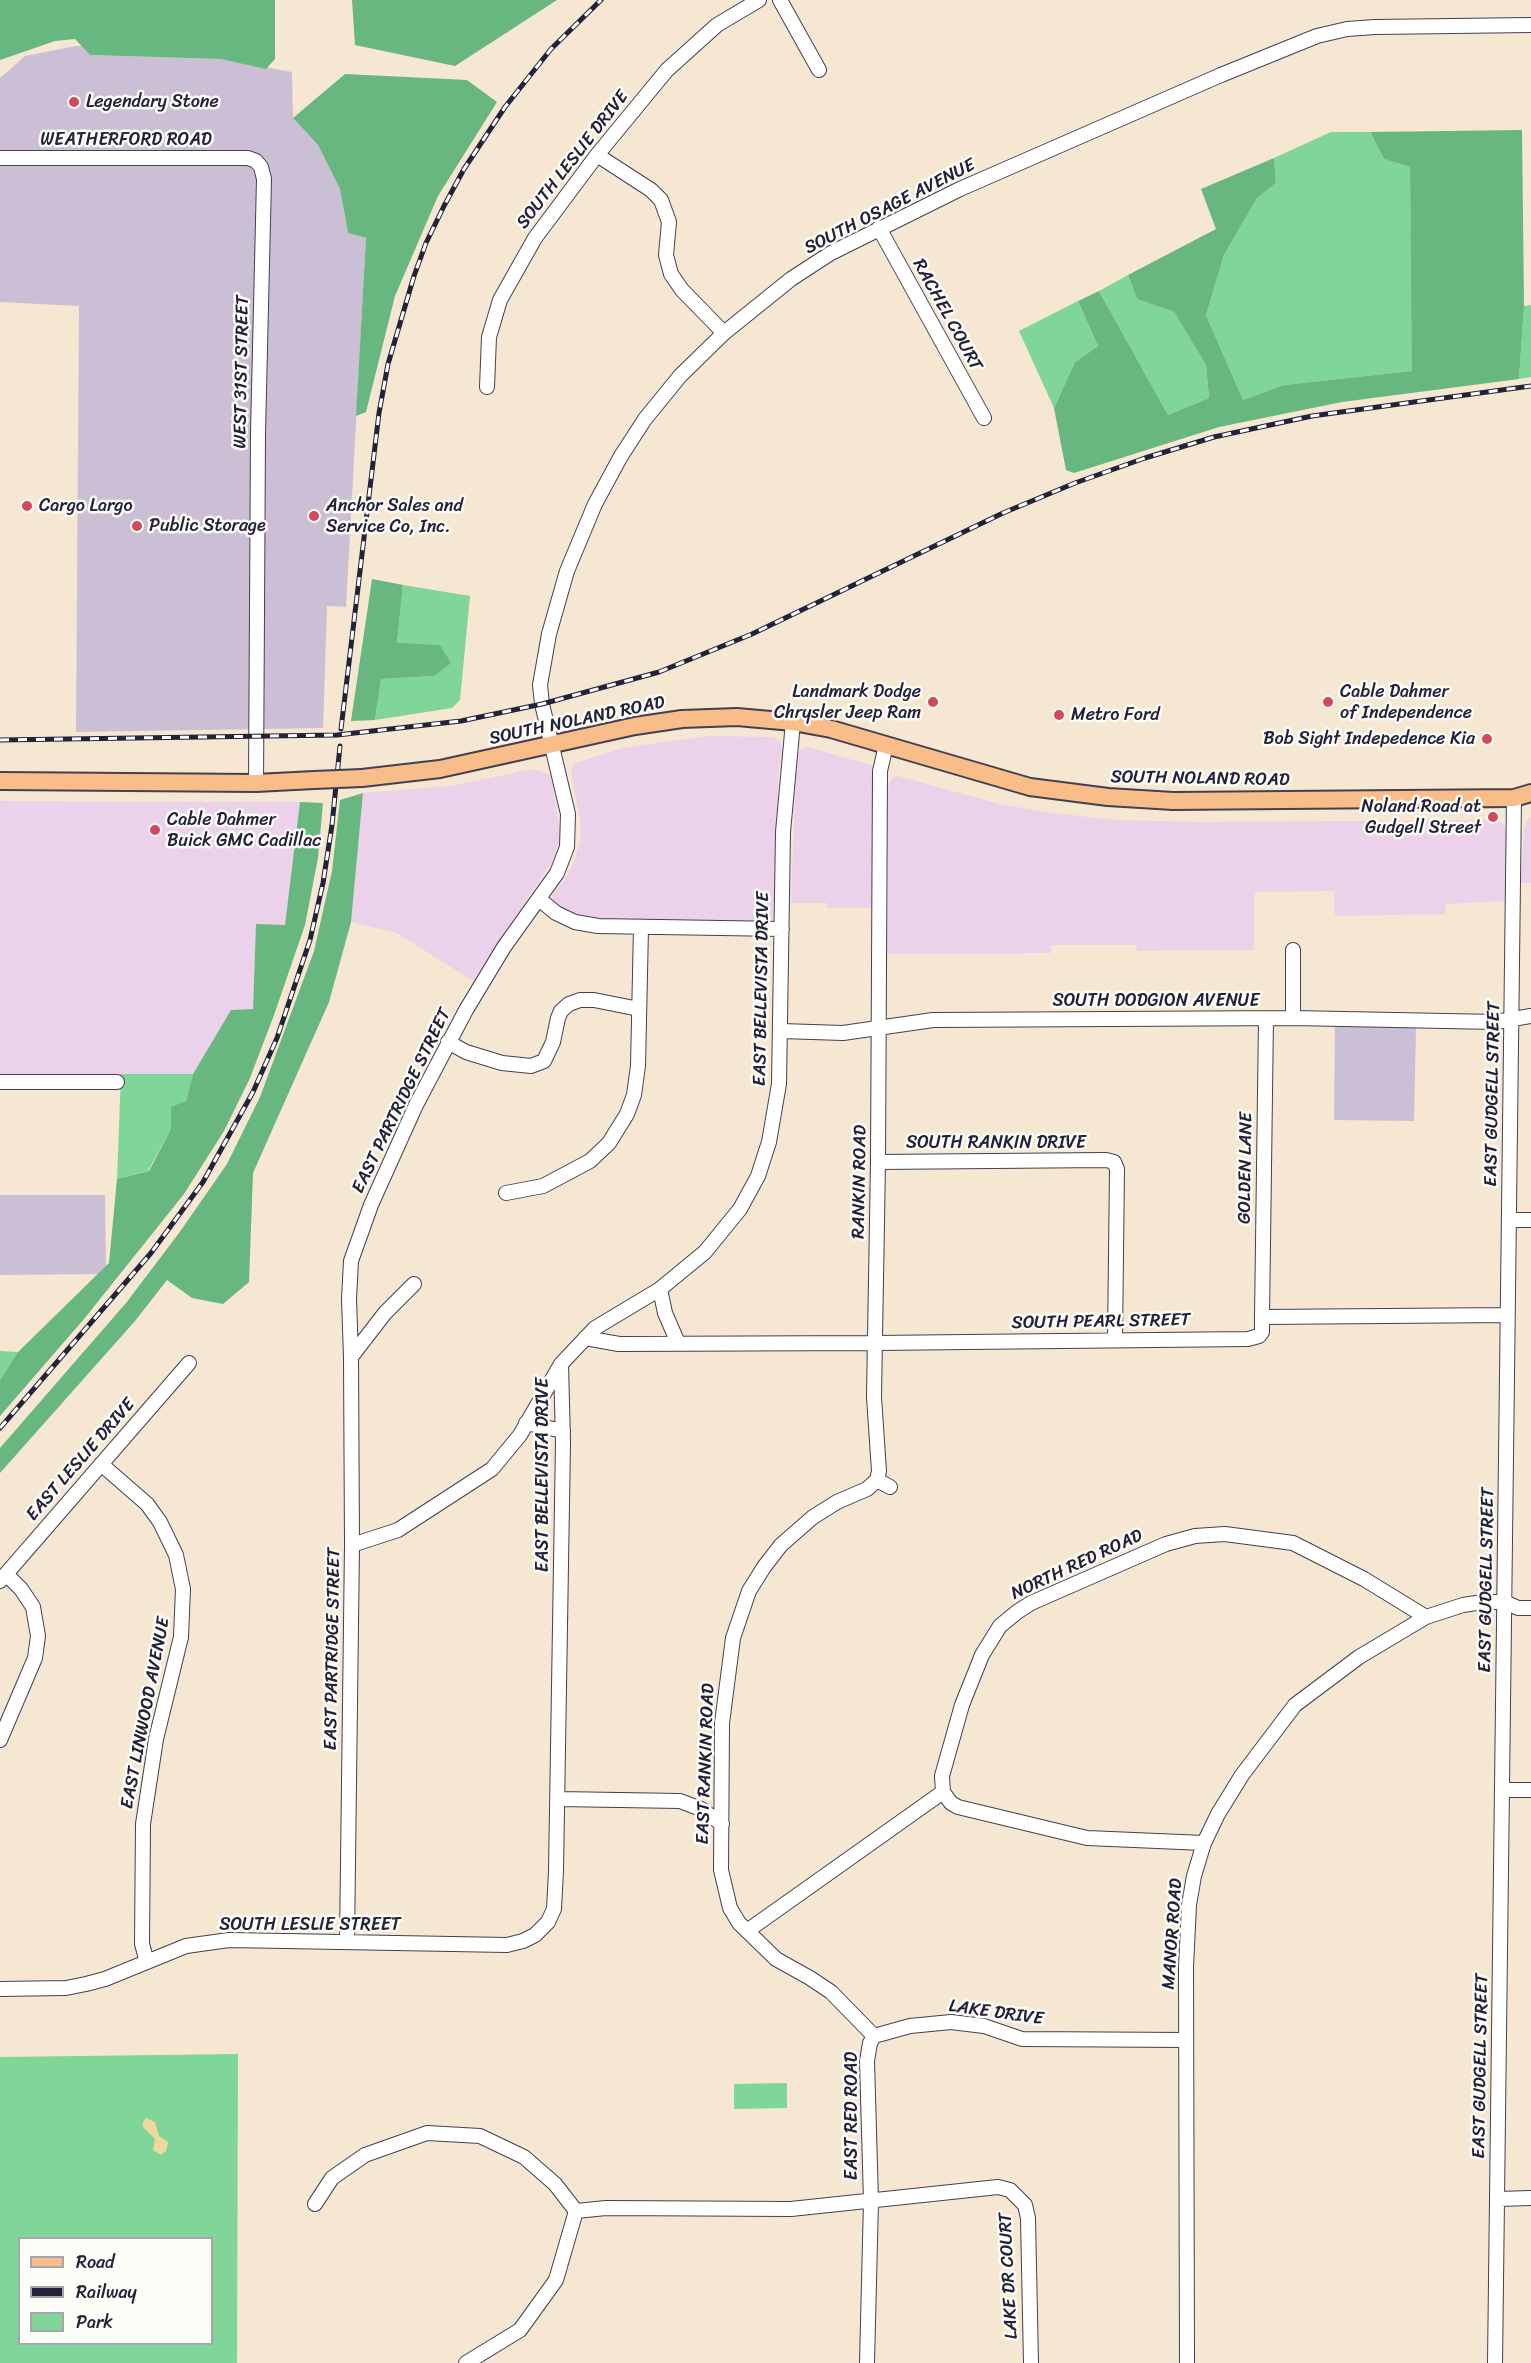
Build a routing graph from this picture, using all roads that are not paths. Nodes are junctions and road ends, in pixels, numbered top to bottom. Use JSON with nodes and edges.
{"nodes":[{"id":1,"x":759,"y":0,"type":"edge"},
{"id":2,"x":780,"y":0,"type":"edge"},
{"id":3,"x":1531,"y":26,"type":"edge"},
{"id":4,"x":819,"y":70,"type":"dead end"},
{"id":5,"x":597,"y":155,"type":"junction"},
{"id":6,"x":0,"y":158,"type":"edge"},
{"id":7,"x":251,"y":159,"type":"joint"},
{"id":8,"x":879,"y":228,"type":"junction"},
{"id":9,"x":724,"y":333,"type":"junction"},
{"id":10,"x":487,"y":387,"type":"dead end"},
{"id":11,"x":984,"y":418,"type":"dead end"},
{"id":12,"x":793,"y":722,"type":"junction"},
{"id":13,"x":552,"y":745,"type":"junction"},
{"id":14,"x":886,"y":745,"type":"junction"},
{"id":15,"x":0,"y":781,"type":"edge"},
{"id":16,"x":256,"y":783,"type":"junction"},
{"id":17,"x":1531,"y":793,"type":"edge"},
{"id":18,"x":1514,"y":798,"type":"junction"},
{"id":19,"x":1531,"y":806,"type":"edge"},
{"id":20,"x":539,"y":899,"type":"junction"},
{"id":21,"x":640,"y":928,"type":"junction"},
{"id":22,"x":782,"y":929,"type":"junction"},
{"id":23,"x":1293,"y":950,"type":"dead end"},
{"id":24,"x":639,"y":1010,"type":"junction"},
{"id":25,"x":1531,"y":1016,"type":"edge"},
{"id":26,"x":1293,"y":1018,"type":"junction"},
{"id":27,"x":1513,"y":1018,"type":"junction"},
{"id":28,"x":1266,"y":1019,"type":"junction"},
{"id":29,"x":879,"y":1027,"type":"junction"},
{"id":30,"x":781,"y":1032,"type":"junction"},
{"id":31,"x":448,"y":1042,"type":"junction"},
{"id":32,"x":0,"y":1082,"type":"edge"},
{"id":33,"x":117,"y":1082,"type":"dead end"},
{"id":34,"x":878,"y":1161,"type":"junction"},
{"id":35,"x":506,"y":1193,"type":"dead end"},
{"id":36,"x":1510,"y":1220,"type":"junction"},
{"id":37,"x":1531,"y":1220,"type":"edge"},
{"id":38,"x":414,"y":1284,"type":"dead end"},
{"id":39,"x":660,"y":1289,"type":"junction"},
{"id":40,"x":1508,"y":1315,"type":"junction"},
{"id":41,"x":1263,"y":1317,"type":"junction"},
{"id":42,"x":585,"y":1338,"type":"junction"},
{"id":43,"x":1115,"y":1340,"type":"junction"},
{"id":44,"x":678,"y":1343,"type":"junction"},
{"id":45,"x":875,"y":1343,"type":"junction"},
{"id":46,"x":351,"y":1357,"type":"junction"},
{"id":47,"x":189,"y":1363,"type":"dead end"},
{"id":48,"x":561,"y":1364,"type":"junction"},
{"id":49,"x":526,"y":1423,"type":"junction"},
{"id":50,"x":562,"y":1431,"type":"junction"},
{"id":51,"x":101,"y":1464,"type":"junction"},
{"id":52,"x":876,"y":1480,"type":"junction"},
{"id":53,"x":890,"y":1486,"type":"dead end"},
{"id":54,"x":352,"y":1545,"type":"junction"},
{"id":55,"x":3,"y":1578,"type":"edge"},
{"id":56,"x":1505,"y":1602,"type":"junction"},
{"id":57,"x":1531,"y":1608,"type":"edge"},
{"id":58,"x":1426,"y":1617,"type":"junction"},
{"id":59,"x":0,"y":1740,"type":"edge"},
{"id":60,"x":1503,"y":1790,"type":"junction"},
{"id":61,"x":1531,"y":1790,"type":"edge"},
{"id":62,"x":943,"y":1792,"type":"junction"},
{"id":63,"x":558,"y":1799,"type":"junction"},
{"id":64,"x":722,"y":1824,"type":"junction"},
{"id":65,"x":1204,"y":1843,"type":"junction"},
{"id":66,"x":548,"y":1922,"type":"joint"},
{"id":67,"x":747,"y":1931,"type":"junction"},
{"id":68,"x":347,"y":1941,"type":"junction"},
{"id":69,"x":147,"y":1962,"type":"junction"},
{"id":70,"x":0,"y":1989,"type":"edge"},
{"id":71,"x":874,"y":2036,"type":"junction"},
{"id":72,"x":1186,"y":2040,"type":"junction"},
{"id":73,"x":1531,"y":2198,"type":"edge"},
{"id":74,"x":1498,"y":2199,"type":"junction"},
{"id":75,"x":871,"y":2200,"type":"junction"},
{"id":76,"x":315,"y":2204,"type":"dead end"},
{"id":77,"x":576,"y":2211,"type":"junction"},
{"id":78,"x":466,"y":2363,"type":"edge"},
{"id":79,"x":867,"y":2363,"type":"edge"},
{"id":80,"x":1031,"y":2363,"type":"edge"},
{"id":81,"x":1187,"y":2363,"type":"edge"},
{"id":82,"x":1495,"y":2363,"type":"edge"}],
"edges":[{"from":1,"to":5,"type":"street","name":"SOUTH LESLIE DRIVE"},
{"from":2,"to":4,"type":"street"},
{"from":3,"to":8,"type":"street","name":"SOUTH OSAGE AVENUE"},
{"from":5,"to":9,"type":"street"},
{"from":5,"to":10,"type":"street","name":"SOUTH LESLIE DRIVE"},
{"from":6,"to":7,"type":"street","name":"WEATHERFORD ROAD"},
{"from":7,"to":16,"type":"street","name":"WEST 31ST STREET"},
{"from":8,"to":9,"type":"street","name":"SOUTH OSAGE AVENUE"},
{"from":8,"to":11,"type":"street","name":"RACHEL COURT"},
{"from":9,"to":13,"type":"street","name":"SOUTH OSAGE AVENUE"},
{"from":12,"to":13,"type":"main road","name":"SOUTH NOLAND ROAD"},
{"from":12,"to":14,"type":"main road","name":"SOUTH NOLAND ROAD"},
{"from":12,"to":22,"type":"street","name":"EAST BELLEVISTA DRIVE"},
{"from":13,"to":16,"type":"main road","name":"SOUTH NOLAND ROAD","bridge":true},
{"from":13,"to":20,"type":"street","name":"EAST PARTRIDGE STREET"},
{"from":14,"to":18,"type":"main road","name":"SOUTH NOLAND ROAD"},
{"from":14,"to":29,"type":"street","name":"RANKIN ROAD"},
{"from":15,"to":16,"type":"main road","name":"SOUTH NOLAND ROAD"},
{"from":17,"to":18,"type":"main road","name":"SOUTH NOLAND ROAD"},
{"from":18,"to":19,"type":"main road","name":"SOUTH NOLAND ROAD"},
{"from":18,"to":27,"type":"street","name":"EAST GUDGELL STREET"},
{"from":20,"to":21,"type":"street"},
{"from":20,"to":31,"type":"street","name":"EAST PARTRIDGE STREET"},
{"from":21,"to":22,"type":"street"},
{"from":21,"to":24,"type":"street"},
{"from":22,"to":30,"type":"street","name":"EAST BELLEVISTA DRIVE"},
{"from":23,"to":26,"type":"street"},
{"from":24,"to":31,"type":"street"},
{"from":24,"to":35,"type":"street"},
{"from":25,"to":27,"type":"street","name":"SOUTH DODGION AVENUE"},
{"from":26,"to":27,"type":"street","name":"SOUTH DODGION AVENUE"},
{"from":26,"to":28,"type":"street","name":"SOUTH DODGION AVENUE"},
{"from":27,"to":36,"type":"street","name":"EAST GUDGELL STREET"},
{"from":28,"to":29,"type":"street","name":"SOUTH DODGION AVENUE"},
{"from":28,"to":41,"type":"street","name":"GOLDEN LANE"},
{"from":29,"to":30,"type":"street","name":"SOUTH DODGION AVENUE"},
{"from":29,"to":34,"type":"street","name":"RANKIN ROAD"},
{"from":30,"to":39,"type":"street","name":"EAST BELLEVISTA DRIVE"},
{"from":31,"to":46,"type":"street","name":"EAST PARTRIDGE STREET"},
{"from":32,"to":33,"type":"street"},
{"from":34,"to":43,"type":"street","name":"SOUTH RANKIN DRIVE"},
{"from":34,"to":45,"type":"street","name":"RANKIN ROAD"},
{"from":36,"to":37,"type":"street"},
{"from":36,"to":40,"type":"street","name":"EAST GUDGELL STREET"},
{"from":38,"to":46,"type":"street"},
{"from":39,"to":42,"type":"street","name":"EAST BELLEVISTA DRIVE"},
{"from":39,"to":44,"type":"street"},
{"from":40,"to":41,"type":"street"},
{"from":40,"to":56,"type":"street","name":"EAST GUDGELL STREET"},
{"from":41,"to":43,"type":"street","name":"SOUTH PEARL STREET"},
{"from":42,"to":44,"type":"street","name":"SOUTH PEARL STREET"},
{"from":42,"to":48,"type":"street","name":"EAST BELLEVISTA DRIVE"},
{"from":43,"to":45,"type":"street","name":"SOUTH PEARL STREET"},
{"from":44,"to":45,"type":"street","name":"SOUTH PEARL STREET"},
{"from":45,"to":52,"type":"street","name":"RANKIN ROAD"},
{"from":46,"to":54,"type":"street","name":"EAST PARTRIDGE STREET"},
{"from":47,"to":51,"type":"street","name":"EAST LESLIE DRIVE"},
{"from":48,"to":49,"type":"street"},
{"from":48,"to":50,"type":"street","name":"EAST BELLEVISTA DRIVE"},
{"from":49,"to":50,"type":"street"},
{"from":49,"to":54,"type":"street"},
{"from":50,"to":63,"type":"street","name":"EAST BELLEVISTA DRIVE"},
{"from":51,"to":55,"type":"street","name":"EAST LESLIE DRIVE"},
{"from":51,"to":69,"type":"street","name":"EAST LINWOOD AVENUE"},
{"from":52,"to":53,"type":"street"},
{"from":52,"to":64,"type":"street","name":"EAST RANKIN ROAD"},
{"from":54,"to":68,"type":"street","name":"EAST PARTRIDGE STREET"},
{"from":55,"to":59,"type":"street"},
{"from":56,"to":57,"type":"street","name":"MANOR ROAD"},
{"from":56,"to":58,"type":"street","name":"MANOR ROAD"},
{"from":56,"to":60,"type":"street","name":"EAST GUDGELL STREET"},
{"from":58,"to":62,"type":"street","name":"NORTH RED ROAD"},
{"from":58,"to":65,"type":"street","name":"MANOR ROAD"},
{"from":60,"to":61,"type":"street"},
{"from":60,"to":74,"type":"street","name":"EAST GUDGELL STREET"},
{"from":62,"to":65,"type":"street"},
{"from":62,"to":67,"type":"street"},
{"from":63,"to":64,"type":"street"},
{"from":63,"to":66,"type":"street","name":"EAST BELLEVISTA DRIVE"},
{"from":64,"to":67,"type":"street","name":"EAST RANKIN ROAD"},
{"from":65,"to":72,"type":"street","name":"MANOR ROAD"},
{"from":66,"to":68,"type":"street","name":"SOUTH LESLIE STREET"},
{"from":67,"to":71,"type":"street","name":"EAST RED ROAD"},
{"from":68,"to":69,"type":"street","name":"SOUTH LESLIE STREET"},
{"from":69,"to":70,"type":"street","name":"SOUTH LESLIE STREET"},
{"from":71,"to":72,"type":"street","name":"LAKE DRIVE"},
{"from":71,"to":75,"type":"street","name":"EAST RED ROAD"},
{"from":72,"to":81,"type":"street","name":"MANOR ROAD"},
{"from":73,"to":74,"type":"street"},
{"from":74,"to":82,"type":"street","name":"EAST GUDGELL STREET"},
{"from":75,"to":77,"type":"street"},
{"from":75,"to":79,"type":"street","name":"EAST RED ROAD"},
{"from":75,"to":80,"type":"street","name":"LAKE DR COURT"},
{"from":76,"to":77,"type":"street"},
{"from":77,"to":78,"type":"street"}]}
